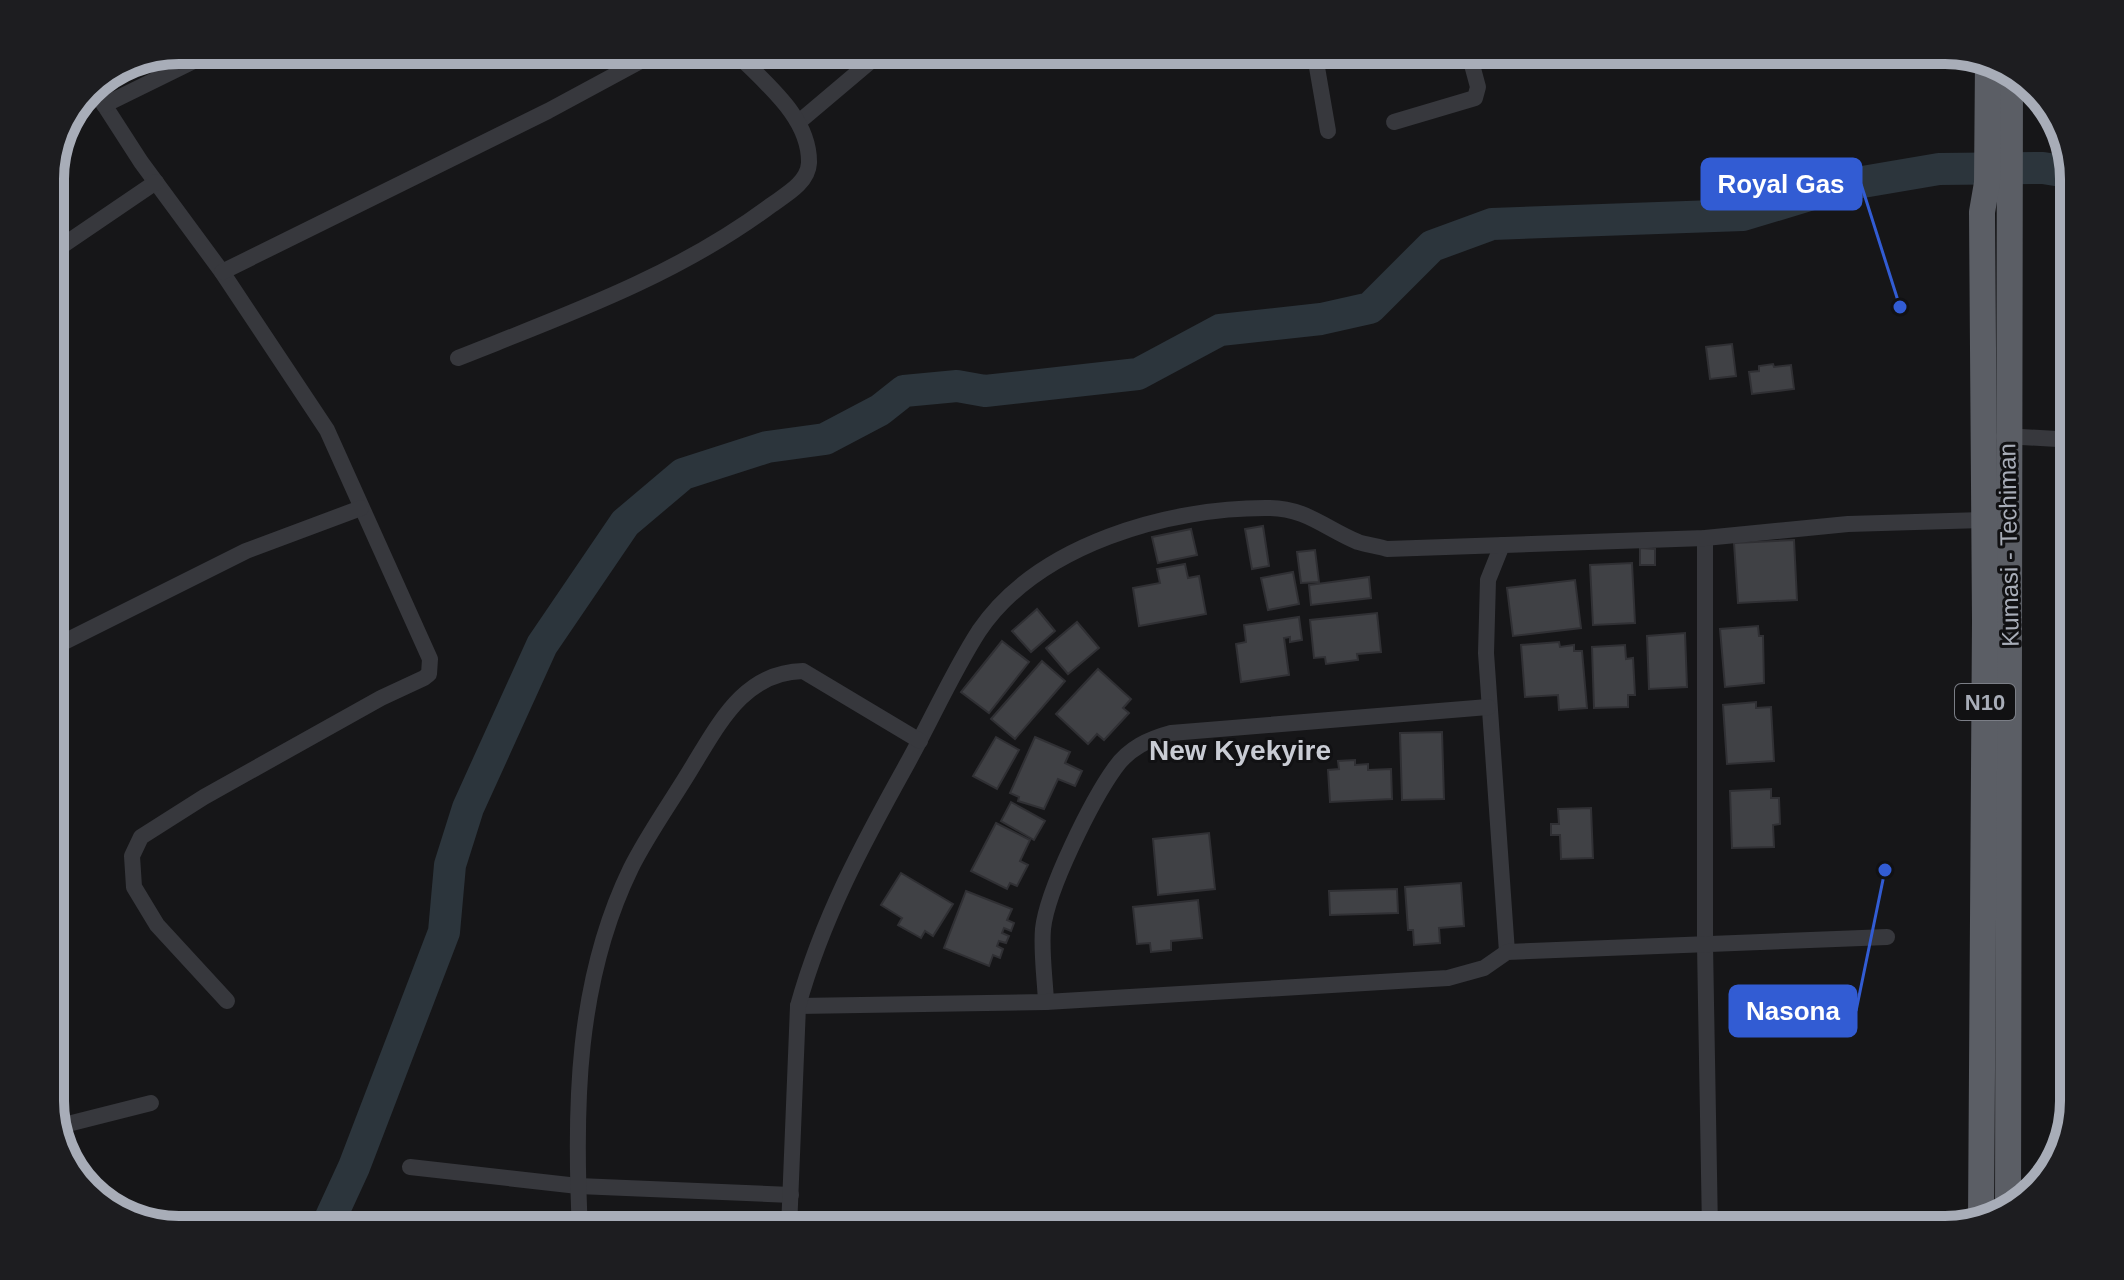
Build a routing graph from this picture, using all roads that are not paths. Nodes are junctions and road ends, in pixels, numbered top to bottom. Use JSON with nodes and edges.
{"nodes":[{"id":1,"x":187,"y":64,"type":"edge"},
{"id":2,"x":635,"y":64,"type":"edge"},
{"id":3,"x":746,"y":64,"type":"edge"},
{"id":4,"x":867,"y":64,"type":"edge"},
{"id":5,"x":1316,"y":64,"type":"edge"},
{"id":6,"x":1472,"y":64,"type":"edge"},
{"id":7,"x":1989,"y":73,"type":"edge"},
{"id":8,"x":2008,"y":84,"type":"edge"},
{"id":9,"x":99,"y":97,"type":"edge"},
{"id":10,"x":104,"y":105,"type":"junction"},
{"id":11,"x":800,"y":121,"type":"junction"},
{"id":12,"x":1394,"y":122,"type":"dead end"},
{"id":13,"x":1328,"y":131,"type":"dead end"},
{"id":14,"x":2000,"y":155,"type":"junction"},
{"id":15,"x":156,"y":182,"type":"junction"},
{"id":16,"x":64,"y":244,"type":"edge"},
{"id":17,"x":222,"y":272,"type":"junction"},
{"id":18,"x":458,"y":358,"type":"dead end"},
{"id":19,"x":1995,"y":436,"type":"junction"},
{"id":20,"x":2060,"y":439,"type":"edge"},
{"id":21,"x":361,"y":508,"type":"junction"},
{"id":22,"x":1983,"y":520,"type":"junction"},
{"id":23,"x":1705,"y":538,"type":"junction"},
{"id":24,"x":1502,"y":545,"type":"junction"},
{"id":25,"x":64,"y":642,"type":"edge"},
{"id":26,"x":1488,"y":707,"type":"junction"},
{"id":27,"x":920,"y":741,"type":"junction"},
{"id":28,"x":1887,"y":937,"type":"dead end"},
{"id":29,"x":1705,"y":945,"type":"junction"},
{"id":30,"x":1507,"y":952,"type":"junction"},
{"id":31,"x":227,"y":1001,"type":"dead end"},
{"id":32,"x":1046,"y":1002,"type":"junction"},
{"id":33,"x":798,"y":1006,"type":"junction"},
{"id":34,"x":151,"y":1103,"type":"dead end"},
{"id":35,"x":66,"y":1124,"type":"edge"},
{"id":36,"x":410,"y":1167,"type":"dead end"},
{"id":37,"x":578,"y":1186,"type":"junction"},
{"id":38,"x":791,"y":1195,"type":"junction"},
{"id":39,"x":2008,"y":1197,"type":"edge"},
{"id":40,"x":1981,"y":1210,"type":"edge"},
{"id":41,"x":579,"y":1216,"type":"edge"},
{"id":42,"x":790,"y":1216,"type":"edge"},
{"id":43,"x":1710,"y":1216,"type":"edge"}],
"edges":[{"from":1,"to":10,"type":"street"},
{"from":2,"to":17,"type":"street"},
{"from":3,"to":11,"type":"street"},
{"from":4,"to":11,"type":"street"},
{"from":5,"to":13,"type":"street"},
{"from":6,"to":12,"type":"street"},
{"from":7,"to":14,"type":"highway","number":"N10"},
{"from":8,"to":14,"type":"highway","name":"Kumasi - Techiman","number":"N10"},
{"from":9,"to":10,"type":"street"},
{"from":10,"to":15,"type":"street"},
{"from":11,"to":18,"type":"street"},
{"from":14,"to":19,"type":"highway","name":"Kumasi - Techiman","number":"N10"},
{"from":14,"to":19,"type":"highway","number":"N10"},
{"from":15,"to":16,"type":"street"},
{"from":15,"to":17,"type":"street"},
{"from":17,"to":21,"type":"street"},
{"from":19,"to":20,"type":"street"},
{"from":19,"to":22,"type":"highway","number":"N10"},
{"from":19,"to":39,"type":"highway","name":"Kumasi - Techiman","number":"N10"},
{"from":21,"to":25,"type":"street"},
{"from":21,"to":31,"type":"street"},
{"from":22,"to":23,"type":"street"},
{"from":22,"to":40,"type":"highway","number":"N10"},
{"from":23,"to":24,"type":"street"},
{"from":23,"to":29,"type":"street"},
{"from":24,"to":26,"type":"street"},
{"from":24,"to":27,"type":"street"},
{"from":26,"to":30,"type":"street"},
{"from":26,"to":32,"type":"street"},
{"from":27,"to":33,"type":"street"},
{"from":27,"to":37,"type":"street"},
{"from":28,"to":29,"type":"street"},
{"from":29,"to":30,"type":"street"},
{"from":29,"to":43,"type":"street"},
{"from":30,"to":32,"type":"street"},
{"from":32,"to":33,"type":"street"},
{"from":33,"to":38,"type":"street"},
{"from":34,"to":35,"type":"street"},
{"from":36,"to":37,"type":"street"},
{"from":37,"to":38,"type":"street"},
{"from":37,"to":41,"type":"street"},
{"from":38,"to":42,"type":"street"}]}
